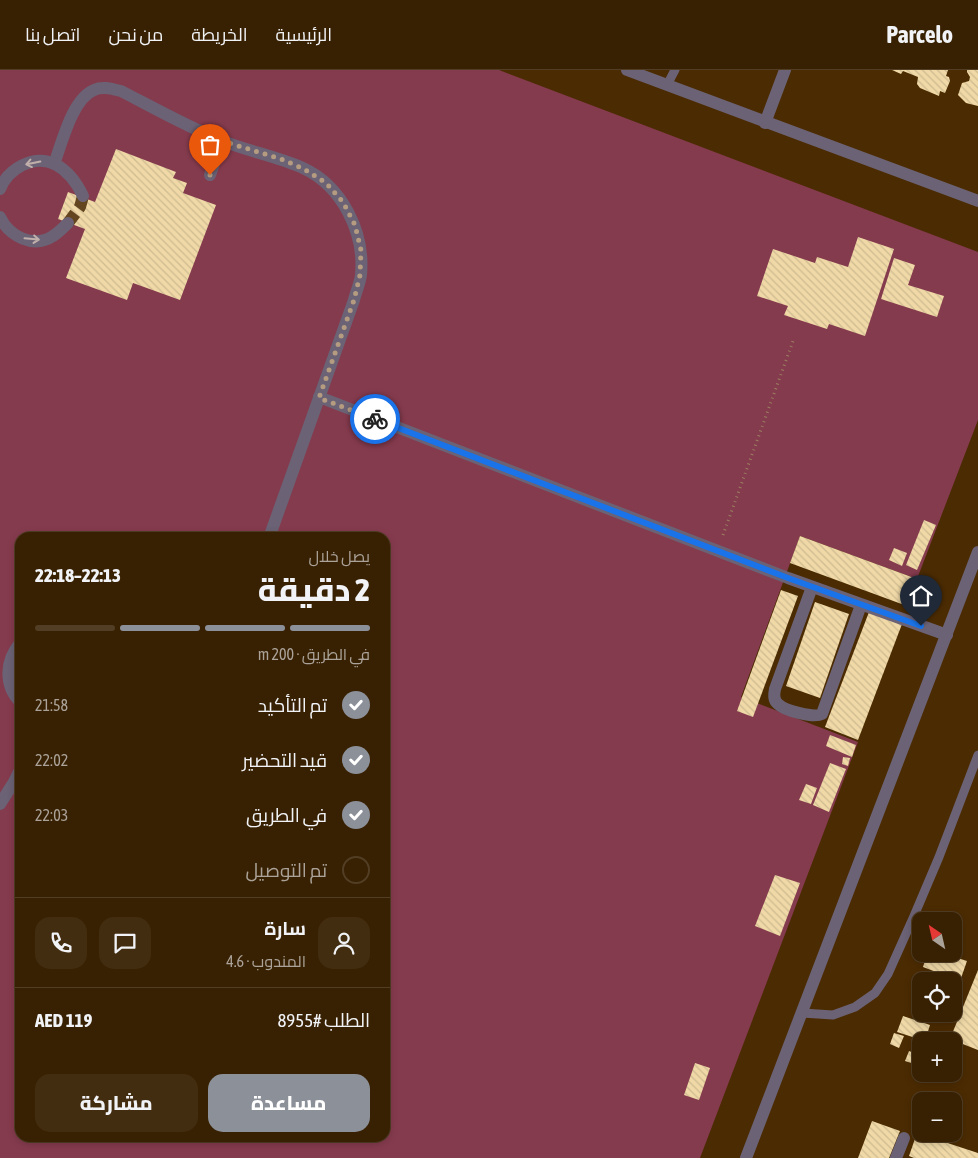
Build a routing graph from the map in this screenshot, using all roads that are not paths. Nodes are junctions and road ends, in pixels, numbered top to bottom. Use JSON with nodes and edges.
{"nodes":[{"id":1,"x":627,"y":70,"type":"edge"},
{"id":2,"x":675,"y":70,"type":"edge"},
{"id":3,"x":785,"y":70,"type":"edge"},
{"id":4,"x":667,"y":85,"type":"junction"},
{"id":5,"x":765,"y":123,"type":"junction"},
{"id":6,"x":222,"y":141,"type":"junction"},
{"id":7,"x":54,"y":164,"type":"junction"},
{"id":8,"x":210,"y":175,"type":"dead end"},
{"id":9,"x":0,"y":188,"type":"edge"},
{"id":10,"x":82,"y":196,"type":"dead end"},
{"id":11,"x":978,"y":201,"type":"edge"},
{"id":12,"x":0,"y":217,"type":"edge"},
{"id":13,"x":68,"y":223,"type":"tunnel mouth"},
{"id":14,"x":319,"y":398,"type":"junction"},
{"id":15,"x":271,"y":532,"type":"edge"},
{"id":16,"x":978,"y":552,"type":"edge"},
{"id":17,"x":812,"y":587,"type":"junction"},
{"id":18,"x":861,"y":605,"type":"junction"},
{"id":19,"x":947,"y":635,"type":"junction"},
{"id":20,"x":15,"y":649,"type":"edge"},
{"id":21,"x":15,"y":696,"type":"edge"},
{"id":22,"x":978,"y":755,"type":"edge"},
{"id":23,"x":15,"y":780,"type":"edge"},
{"id":24,"x":0,"y":804,"type":"edge"},
{"id":25,"x":802,"y":1013,"type":"junction"},
{"id":26,"x":904,"y":1138,"type":"dead end"},
{"id":27,"x":746,"y":1158,"type":"edge"},
{"id":28,"x":896,"y":1158,"type":"edge"}],
"edges":[{"from":1,"to":4,"type":"street"},
{"from":2,"to":4,"type":"lane"},
{"from":3,"to":5,"type":"street"},
{"from":4,"to":5,"type":"street"},
{"from":5,"to":11,"type":"street"},
{"from":6,"to":7,"type":"street"},
{"from":6,"to":8,"type":"street"},
{"from":6,"to":14,"type":"street"},
{"from":7,"to":9,"type":"street","one_way":true},
{"from":7,"to":10,"type":"street"},
{"from":12,"to":13,"type":"street","one_way":true},
{"from":14,"to":15,"type":"street"},
{"from":14,"to":17,"type":"street"},
{"from":16,"to":19,"type":"street"},
{"from":17,"to":18,"type":"street"},
{"from":17,"to":18,"type":"street"},
{"from":18,"to":19,"type":"street"},
{"from":19,"to":25,"type":"street"},
{"from":20,"to":21,"type":"street"},
{"from":22,"to":25,"type":"lane"},
{"from":23,"to":24,"type":"street"},
{"from":25,"to":27,"type":"street"},
{"from":26,"to":28,"type":"street"}]}
